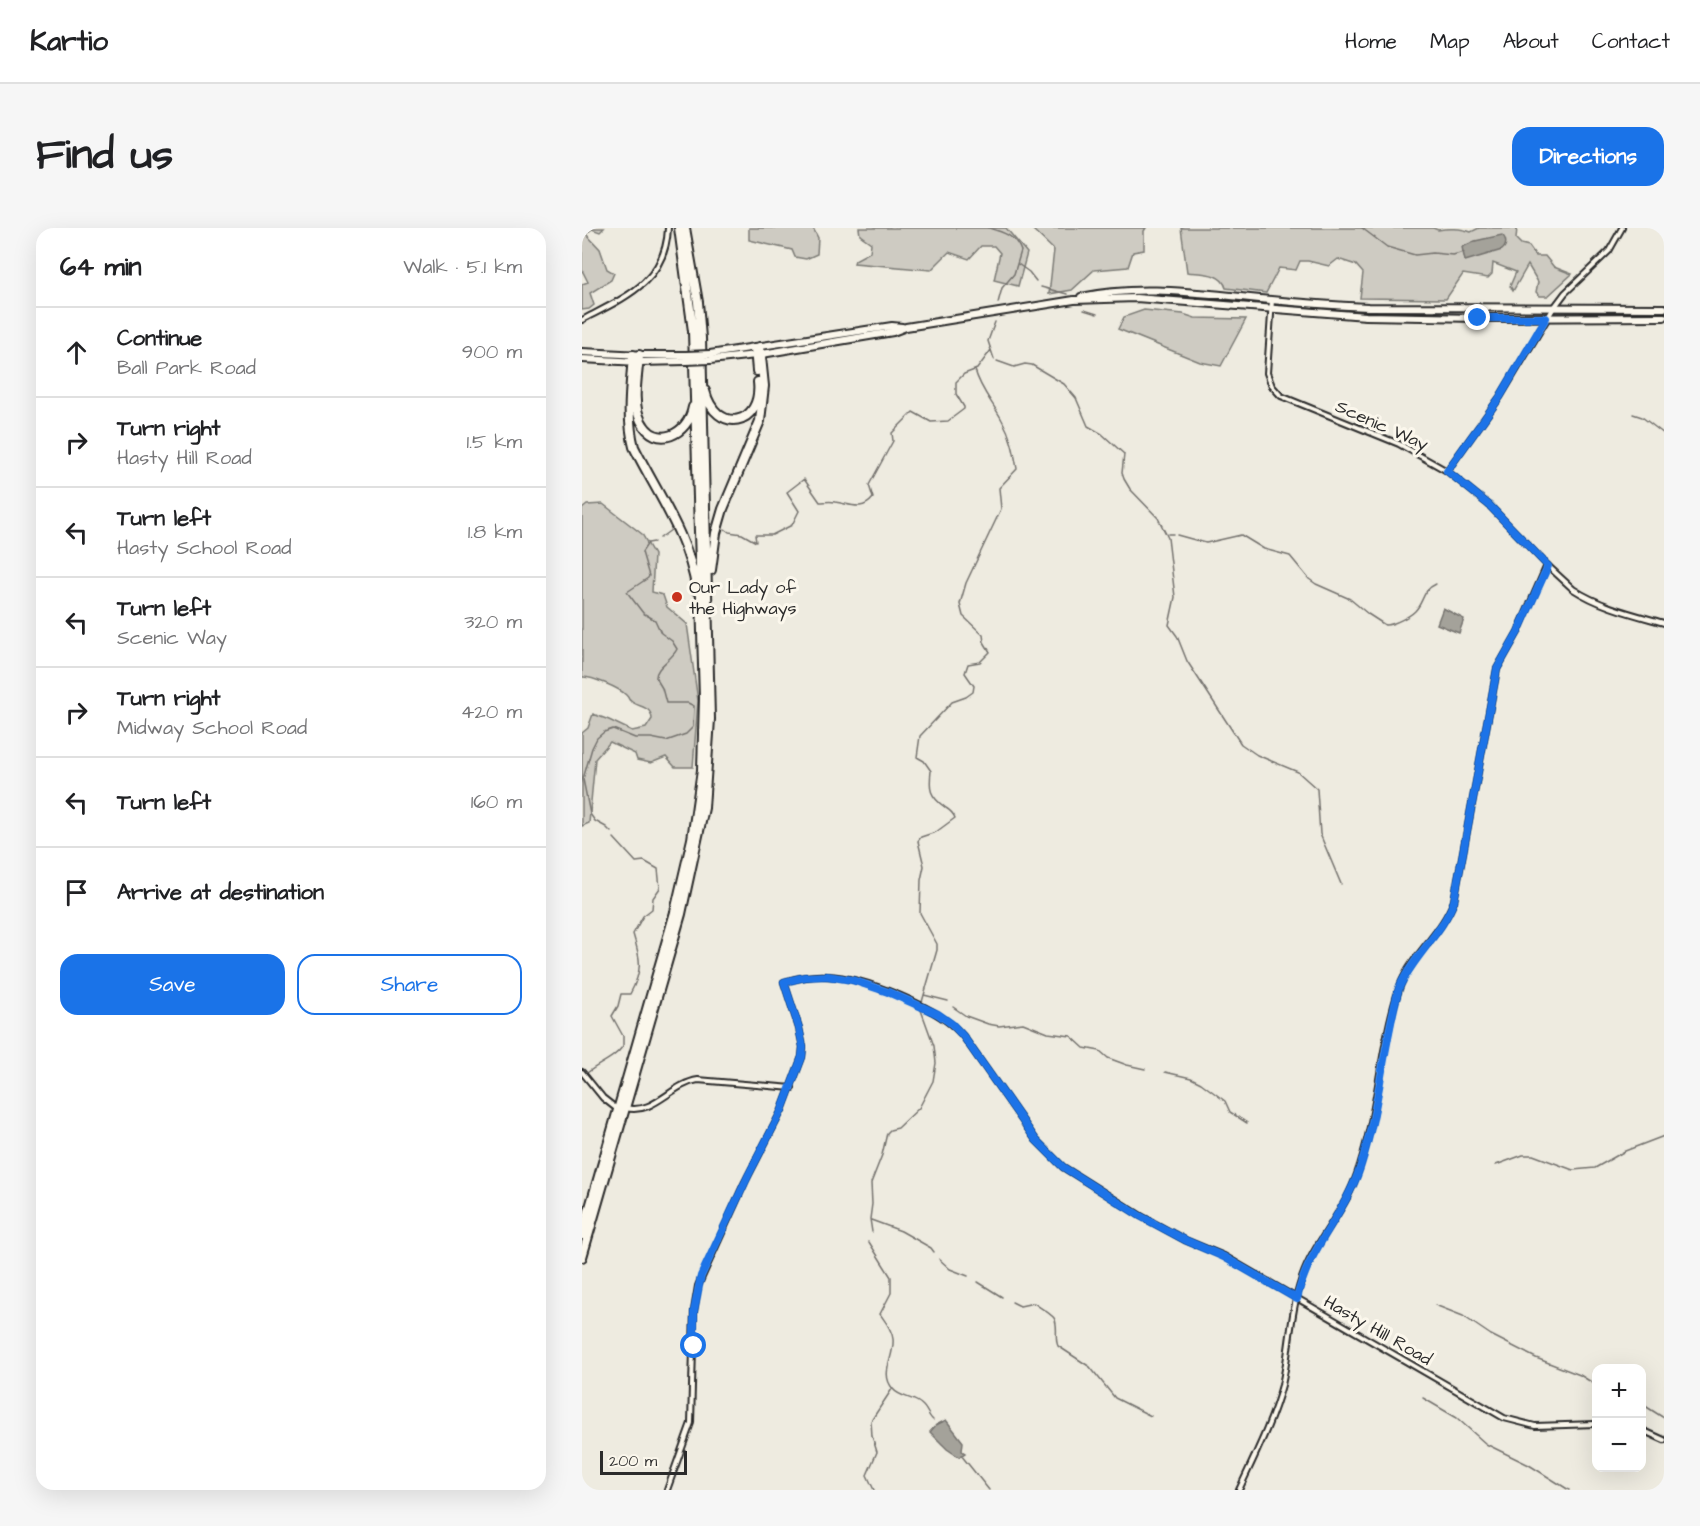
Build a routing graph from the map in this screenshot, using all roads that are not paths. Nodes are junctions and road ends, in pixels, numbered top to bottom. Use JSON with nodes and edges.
{"nodes":[{"id":1,"x":668,"y":228,"type":"edge"},
{"id":2,"x":679,"y":228,"type":"edge"},
{"id":3,"x":685,"y":228,"type":"edge"},
{"id":4,"x":1622,"y":228,"type":"edge"},
{"id":5,"x":1074,"y":300,"type":"junction"},
{"id":6,"x":1272,"y":300,"type":"junction"},
{"id":7,"x":1664,"y":308,"type":"edge"},
{"id":8,"x":1271,"y":309,"type":"junction"},
{"id":9,"x":1553,"y":309,"type":"junction"},
{"id":10,"x":1664,"y":317,"type":"edge"},
{"id":11,"x":1546,"y":318,"type":"junction"},
{"id":12,"x":582,"y":320,"type":"edge"},
{"id":13,"x":758,"y":351,"type":"junction"},
{"id":14,"x":582,"y":352,"type":"edge"},
{"id":15,"x":582,"y":358,"type":"edge"},
{"id":16,"x":636,"y":358,"type":"junction"},
{"id":17,"x":702,"y":376,"type":"junction"},
{"id":18,"x":695,"y":387,"type":"junction"},
{"id":19,"x":1447,"y":471,"type":"junction"},
{"id":20,"x":1548,"y":566,"type":"junction"},
{"id":21,"x":708,"y":616,"type":"junction"},
{"id":22,"x":1664,"y":622,"type":"edge"},
{"id":23,"x":702,"y":626,"type":"junction"},
{"id":24,"x":582,"y":1072,"type":"edge"},
{"id":25,"x":792,"y":1088,"type":"junction"},
{"id":26,"x":621,"y":1109,"type":"junction"},
{"id":27,"x":582,"y":1235,"type":"edge"},
{"id":28,"x":582,"y":1257,"type":"edge"},
{"id":29,"x":1297,"y":1299,"type":"junction"},
{"id":30,"x":1592,"y":1424,"type":"edge"},
{"id":31,"x":1646,"y":1432,"type":"edge"},
{"id":32,"x":1664,"y":1440,"type":"edge"},
{"id":33,"x":668,"y":1490,"type":"edge"},
{"id":34,"x":1239,"y":1490,"type":"edge"}],
"edges":[{"from":1,"to":12,"type":"street"},
{"from":2,"to":18,"type":"highway"},
{"from":3,"to":17,"type":"highway"},
{"from":4,"to":9,"type":"street"},
{"from":5,"to":6,"type":"main road"},
{"from":5,"to":8,"type":"main road"},
{"from":5,"to":13,"type":"main road"},
{"from":6,"to":8,"type":"street","name":"Scenic Way"},
{"from":6,"to":9,"type":"main road"},
{"from":7,"to":9,"type":"main road"},
{"from":8,"to":11,"type":"main road"},
{"from":8,"to":19,"type":"street","name":"Scenic Way"},
{"from":9,"to":11,"type":"street"},
{"from":10,"to":11,"type":"main road"},
{"from":11,"to":19,"type":"street"},
{"from":13,"to":16,"type":"main road","bridge":true},
{"from":13,"to":17,"type":"highway"},
{"from":13,"to":21,"type":"highway"},
{"from":14,"to":16,"type":"main road"},
{"from":15,"to":16,"type":"main road"},
{"from":16,"to":18,"type":"highway"},
{"from":16,"to":23,"type":"highway"},
{"from":17,"to":21,"type":"highway"},
{"from":18,"to":23,"type":"highway"},
{"from":19,"to":20,"type":"street","name":"Scenic Way"},
{"from":20,"to":22,"type":"street","name":"Scenic Way"},
{"from":20,"to":29,"type":"street"},
{"from":21,"to":26,"type":"highway"},
{"from":23,"to":26,"type":"highway"},
{"from":24,"to":26,"type":"street"},
{"from":25,"to":26,"type":"street"},
{"from":25,"to":29,"type":"street","name":"Hasty Hill Road"},
{"from":25,"to":33,"type":"street"},
{"from":26,"to":27,"type":"highway"},
{"from":26,"to":28,"type":"highway"},
{"from":29,"to":30,"type":"street","name":"Hasty Hill Road"},
{"from":29,"to":34,"type":"street"},
{"from":31,"to":32,"type":"street"}]}
